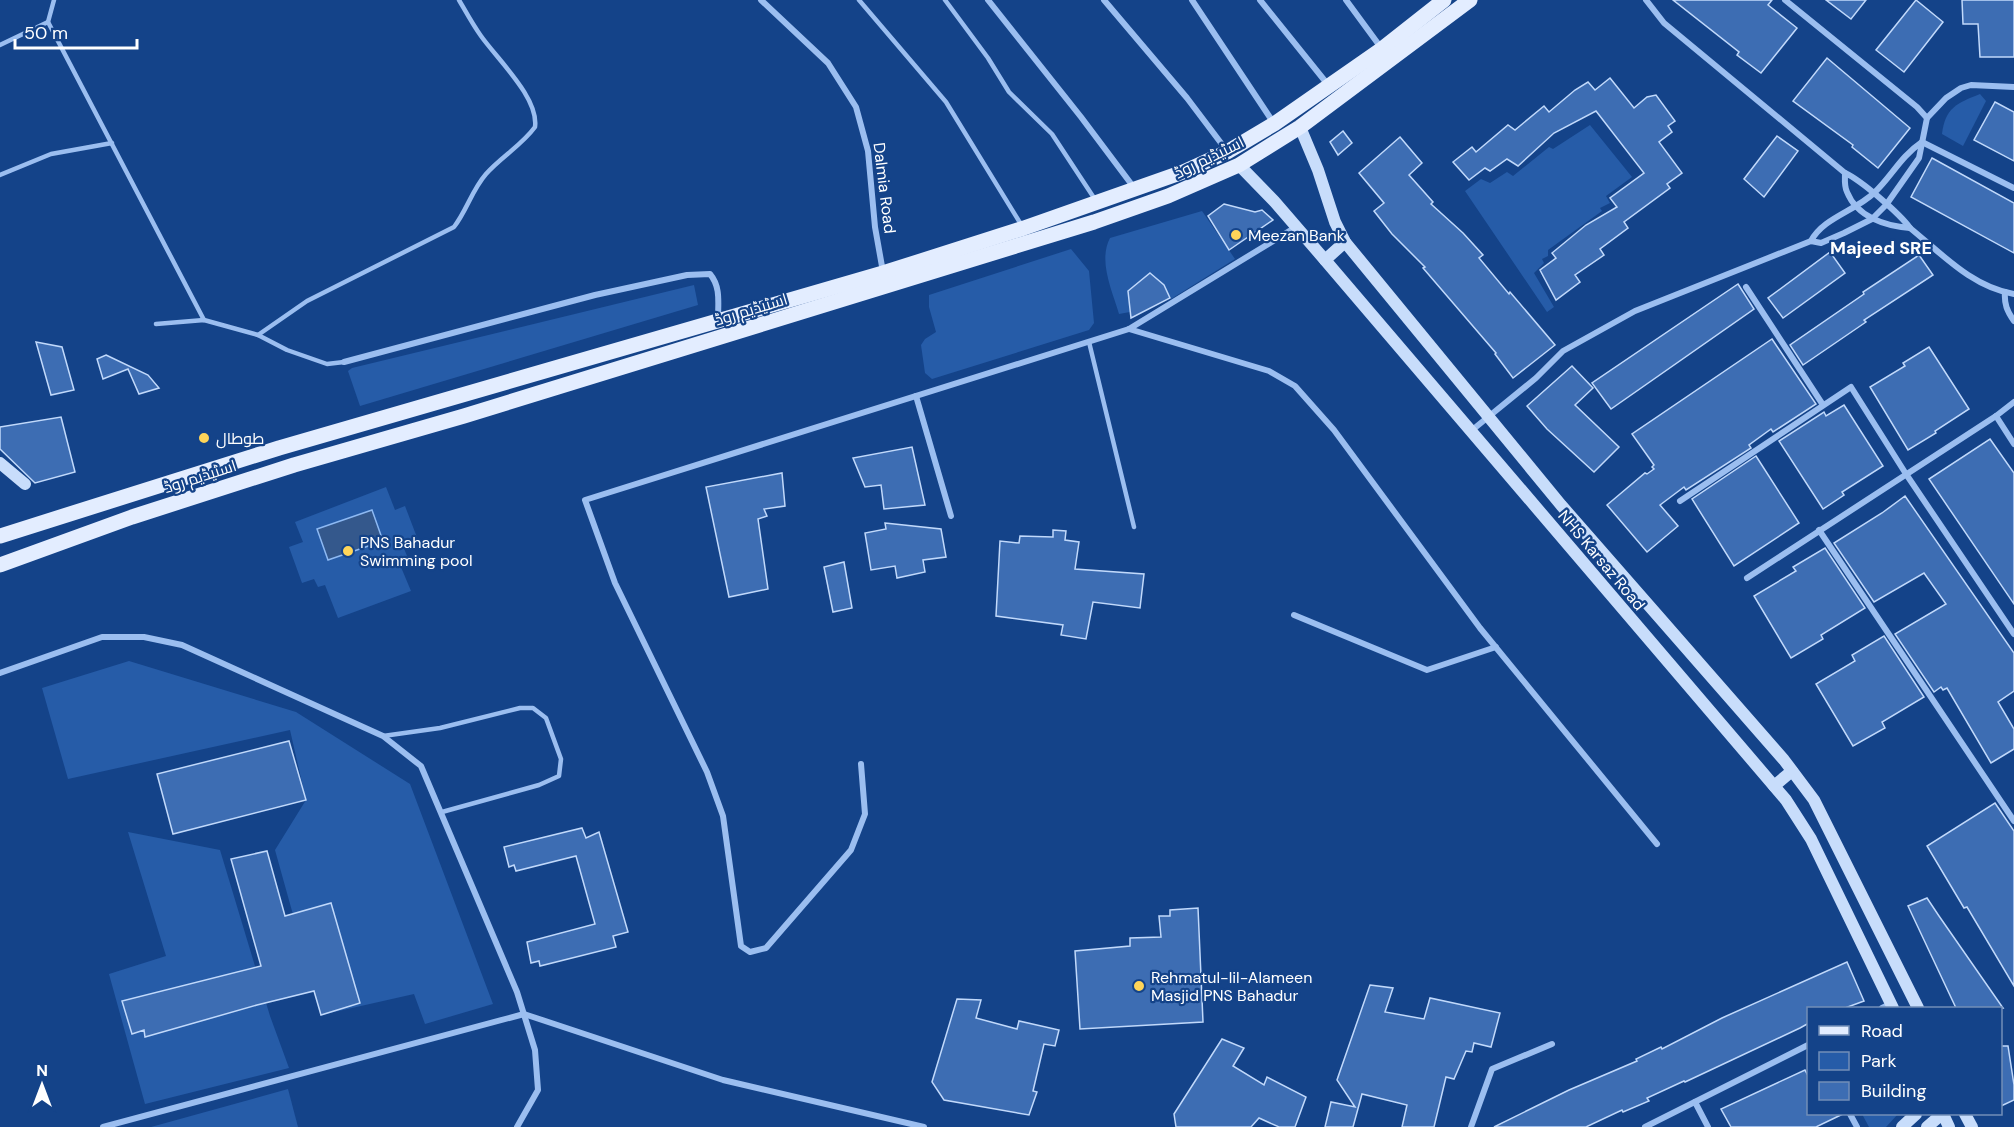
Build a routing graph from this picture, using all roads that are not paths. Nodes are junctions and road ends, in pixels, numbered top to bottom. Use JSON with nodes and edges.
{"nodes":[{"id":1,"x":54,"y":0,"type":"edge"},
{"id":2,"x":459,"y":0,"type":"edge"},
{"id":3,"x":859,"y":0,"type":"edge"},
{"id":4,"x":945,"y":0,"type":"edge"},
{"id":5,"x":988,"y":0,"type":"edge"},
{"id":6,"x":1104,"y":0,"type":"edge"},
{"id":7,"x":1192,"y":0,"type":"edge"},
{"id":8,"x":1260,"y":0,"type":"edge"},
{"id":9,"x":1346,"y":0,"type":"edge"},
{"id":10,"x":1470,"y":0,"type":"edge"},
{"id":11,"x":1646,"y":0,"type":"edge"},
{"id":12,"x":1785,"y":0,"type":"edge"},
{"id":13,"x":764,"y":1,"type":"edge"},
{"id":14,"x":1434,"y":3,"type":"edge"},
{"id":15,"x":48,"y":22,"type":"junction"},
{"id":16,"x":0,"y":45,"type":"edge"},
{"id":17,"x":1382,"y":49,"type":"junction"},
{"id":18,"x":1329,"y":87,"type":"junction"},
{"id":19,"x":2014,"y":87,"type":"edge"},
{"id":20,"x":1927,"y":117,"type":"junction"},
{"id":21,"x":1274,"y":124,"type":"junction"},
{"id":22,"x":1300,"y":127,"type":"junction"},
{"id":23,"x":1922,"y":142,"type":"junction"},
{"id":24,"x":112,"y":143,"type":"junction"},
{"id":25,"x":1227,"y":152,"type":"junction"},
{"id":26,"x":1239,"y":165,"type":"junction"},
{"id":27,"x":1845,"y":173,"type":"junction"},
{"id":28,"x":0,"y":175,"type":"edge"},
{"id":29,"x":2014,"y":188,"type":"edge"},
{"id":30,"x":1135,"y":189,"type":"junction"},
{"id":31,"x":1874,"y":194,"type":"junction"},
{"id":32,"x":1098,"y":203,"type":"junction"},
{"id":33,"x":1886,"y":205,"type":"junction"},
{"id":34,"x":1856,"y":206,"type":"junction"},
{"id":35,"x":1872,"y":219,"type":"junction"},
{"id":36,"x":1296,"y":227,"type":"junction"},
{"id":37,"x":1024,"y":228,"type":"junction"},
{"id":38,"x":1910,"y":228,"type":"junction"},
{"id":39,"x":1345,"y":242,"type":"junction"},
{"id":40,"x":1811,"y":242,"type":"junction"},
{"id":41,"x":1325,"y":260,"type":"junction"},
{"id":42,"x":883,"y":273,"type":"junction"},
{"id":43,"x":1746,"y":287,"type":"dead end"},
{"id":44,"x":2005,"y":292,"type":"junction"},
{"id":45,"x":2014,"y":294,"type":"edge"},
{"id":46,"x":204,"y":320,"type":"junction"},
{"id":47,"x":718,"y":320,"type":"junction"},
{"id":48,"x":2014,"y":321,"type":"edge"},
{"id":49,"x":156,"y":324,"type":"dead end"},
{"id":50,"x":1129,"y":329,"type":"junction"},
{"id":51,"x":258,"y":335,"type":"junction"},
{"id":52,"x":1089,"y":342,"type":"junction"},
{"id":53,"x":344,"y":362,"type":"joint"},
{"id":54,"x":916,"y":396,"type":"junction"},
{"id":55,"x":2014,"y":402,"type":"edge"},
{"id":56,"x":1823,"y":405,"type":"junction"},
{"id":57,"x":1996,"y":416,"type":"junction"},
{"id":58,"x":1488,"y":417,"type":"junction"},
{"id":59,"x":1471,"y":431,"type":"junction"},
{"id":60,"x":2014,"y":444,"type":"edge"},
{"id":61,"x":2,"y":465,"type":"edge"},
{"id":62,"x":1906,"y":474,"type":"junction"},
{"id":63,"x":25,"y":484,"type":"dead end"},
{"id":64,"x":1680,"y":501,"type":"dead end"},
{"id":65,"x":951,"y":516,"type":"dead end"},
{"id":66,"x":1134,"y":527,"type":"dead end"},
{"id":67,"x":1819,"y":530,"type":"junction"},
{"id":68,"x":0,"y":536,"type":"edge"},
{"id":69,"x":0,"y":565,"type":"edge"},
{"id":70,"x":1747,"y":578,"type":"dead end"},
{"id":71,"x":1294,"y":615,"type":"dead end"},
{"id":72,"x":2014,"y":634,"type":"edge"},
{"id":73,"x":1496,"y":647,"type":"junction"},
{"id":74,"x":0,"y":673,"type":"edge"},
{"id":75,"x":383,"y":736,"type":"junction"},
{"id":76,"x":861,"y":764,"type":"dead end"},
{"id":77,"x":1792,"y":771,"type":"junction"},
{"id":78,"x":1774,"y":786,"type":"junction"},
{"id":79,"x":442,"y":812,"type":"junction"},
{"id":80,"x":2014,"y":821,"type":"edge"},
{"id":81,"x":1657,"y":844,"type":"dead end"},
{"id":82,"x":1888,"y":1007,"type":"edge"},
{"id":83,"x":1918,"y":1007,"type":"edge"},
{"id":84,"x":524,"y":1014,"type":"junction"},
{"id":85,"x":1552,"y":1044,"type":"dead end"},
{"id":86,"x":1807,"y":1046,"type":"edge"},
{"id":87,"x":1695,"y":1102,"type":"junction"},
{"id":88,"x":1914,"y":1115,"type":"edge"},
{"id":89,"x":1940,"y":1115,"type":"edge"},
{"id":90,"x":113,"y":1126,"type":"edge"},
{"id":91,"x":103,"y":1127,"type":"edge"},
{"id":92,"x":517,"y":1127,"type":"edge"},
{"id":93,"x":924,"y":1127,"type":"edge"},
{"id":94,"x":1471,"y":1127,"type":"edge"},
{"id":95,"x":1645,"y":1127,"type":"edge"},
{"id":96,"x":1708,"y":1127,"type":"edge"},
{"id":97,"x":1902,"y":1127,"type":"edge"},
{"id":98,"x":1927,"y":1127,"type":"edge"}],
"edges":[{"from":1,"to":15,"type":"lane"},
{"from":2,"to":51,"type":"lane"},
{"from":3,"to":37,"type":"lane"},
{"from":4,"to":32,"type":"lane"},
{"from":5,"to":30,"type":"street"},
{"from":6,"to":25,"type":"street"},
{"from":7,"to":21,"type":"street"},
{"from":8,"to":18,"type":"street"},
{"from":9,"to":17,"type":"street"},
{"from":10,"to":22,"type":"main road","name":"اسٹیڈیم روڈ"},
{"from":11,"to":27,"type":"street"},
{"from":12,"to":20,"type":"street"},
{"from":13,"to":42,"type":"street","name":"Dalmia Road"},
{"from":14,"to":17,"type":"main road","name":"اسٹیڈیم روڈ"},
{"from":15,"to":16,"type":"lane"},
{"from":15,"to":24,"type":"lane"},
{"from":17,"to":18,"type":"main road","name":"اسٹیڈیم روڈ"},
{"from":18,"to":21,"type":"main road","name":"اسٹیڈیم روڈ"},
{"from":19,"to":20,"type":"street"},
{"from":20,"to":23,"type":"street"},
{"from":21,"to":25,"type":"main road","name":"اسٹیڈیم روڈ"},
{"from":22,"to":26,"type":"main road","name":"اسٹیڈیم روڈ"},
{"from":22,"to":39,"type":"street"},
{"from":23,"to":29,"type":"street"},
{"from":23,"to":31,"type":"street"},
{"from":23,"to":33,"type":"street"},
{"from":24,"to":28,"type":"lane"},
{"from":24,"to":46,"type":"lane"},
{"from":25,"to":30,"type":"main road","name":"اسٹیڈیم روڈ"},
{"from":26,"to":36,"type":"street","name":"NHS Karsaz Road"},
{"from":26,"to":69,"type":"main road","name":"اسٹیڈیم روڈ"},
{"from":27,"to":31,"type":"street"},
{"from":27,"to":34,"type":"street"},
{"from":30,"to":32,"type":"main road","name":"اسٹیڈیم روڈ"},
{"from":31,"to":33,"type":"street"},
{"from":31,"to":34,"type":"street"},
{"from":32,"to":37,"type":"main road","name":"اسٹیڈیم روڈ"},
{"from":33,"to":35,"type":"street"},
{"from":33,"to":38,"type":"street"},
{"from":34,"to":35,"type":"street"},
{"from":34,"to":40,"type":"street"},
{"from":35,"to":38,"type":"street"},
{"from":35,"to":40,"type":"street"},
{"from":36,"to":41,"type":"street","name":"NHS Karsaz Road"},
{"from":36,"to":50,"type":"street"},
{"from":37,"to":42,"type":"main road","name":"اسٹیڈیم روڈ"},
{"from":38,"to":44,"type":"street"},
{"from":39,"to":41,"type":"street"},
{"from":39,"to":58,"type":"street"},
{"from":40,"to":58,"type":"street"},
{"from":41,"to":59,"type":"street","name":"NHS Karsaz Road"},
{"from":42,"to":47,"type":"main road","name":"اسٹیڈیم روڈ"},
{"from":43,"to":56,"type":"street"},
{"from":44,"to":45,"type":"street"},
{"from":44,"to":48,"type":"street"},
{"from":46,"to":49,"type":"lane"},
{"from":46,"to":51,"type":"lane"},
{"from":47,"to":53,"type":"street"},
{"from":47,"to":68,"type":"main road","name":"اسٹیڈیم روڈ"},
{"from":50,"to":52,"type":"street"},
{"from":50,"to":73,"type":"street"},
{"from":51,"to":53,"type":"lane"},
{"from":52,"to":54,"type":"street"},
{"from":52,"to":66,"type":"lane"},
{"from":54,"to":65,"type":"street"},
{"from":54,"to":76,"type":"street"},
{"from":55,"to":57,"type":"street"},
{"from":56,"to":62,"type":"street"},
{"from":56,"to":64,"type":"street"},
{"from":57,"to":60,"type":"street"},
{"from":57,"to":62,"type":"street"},
{"from":58,"to":59,"type":"street"},
{"from":58,"to":77,"type":"street"},
{"from":59,"to":78,"type":"street","name":"NHS Karsaz Road"},
{"from":61,"to":63,"type":"street"},
{"from":62,"to":67,"type":"street"},
{"from":62,"to":72,"type":"street"},
{"from":67,"to":70,"type":"street"},
{"from":67,"to":80,"type":"street"},
{"from":71,"to":73,"type":"street"},
{"from":73,"to":81,"type":"street"},
{"from":74,"to":75,"type":"street"},
{"from":75,"to":79,"type":"street"},
{"from":75,"to":79,"type":"lane"},
{"from":77,"to":78,"type":"street"},
{"from":77,"to":83,"type":"street"},
{"from":78,"to":82,"type":"street","name":"NHS Karsaz Road"},
{"from":79,"to":84,"type":"street"},
{"from":84,"to":90,"type":"street"},
{"from":84,"to":92,"type":"street"},
{"from":84,"to":93,"type":"street"},
{"from":85,"to":94,"type":"street"},
{"from":86,"to":87,"type":"street"},
{"from":87,"to":95,"type":"street"},
{"from":87,"to":96,"type":"street"},
{"from":88,"to":97,"type":"street"},
{"from":89,"to":98,"type":"street"},
{"from":90,"to":91,"type":"street"}]}
